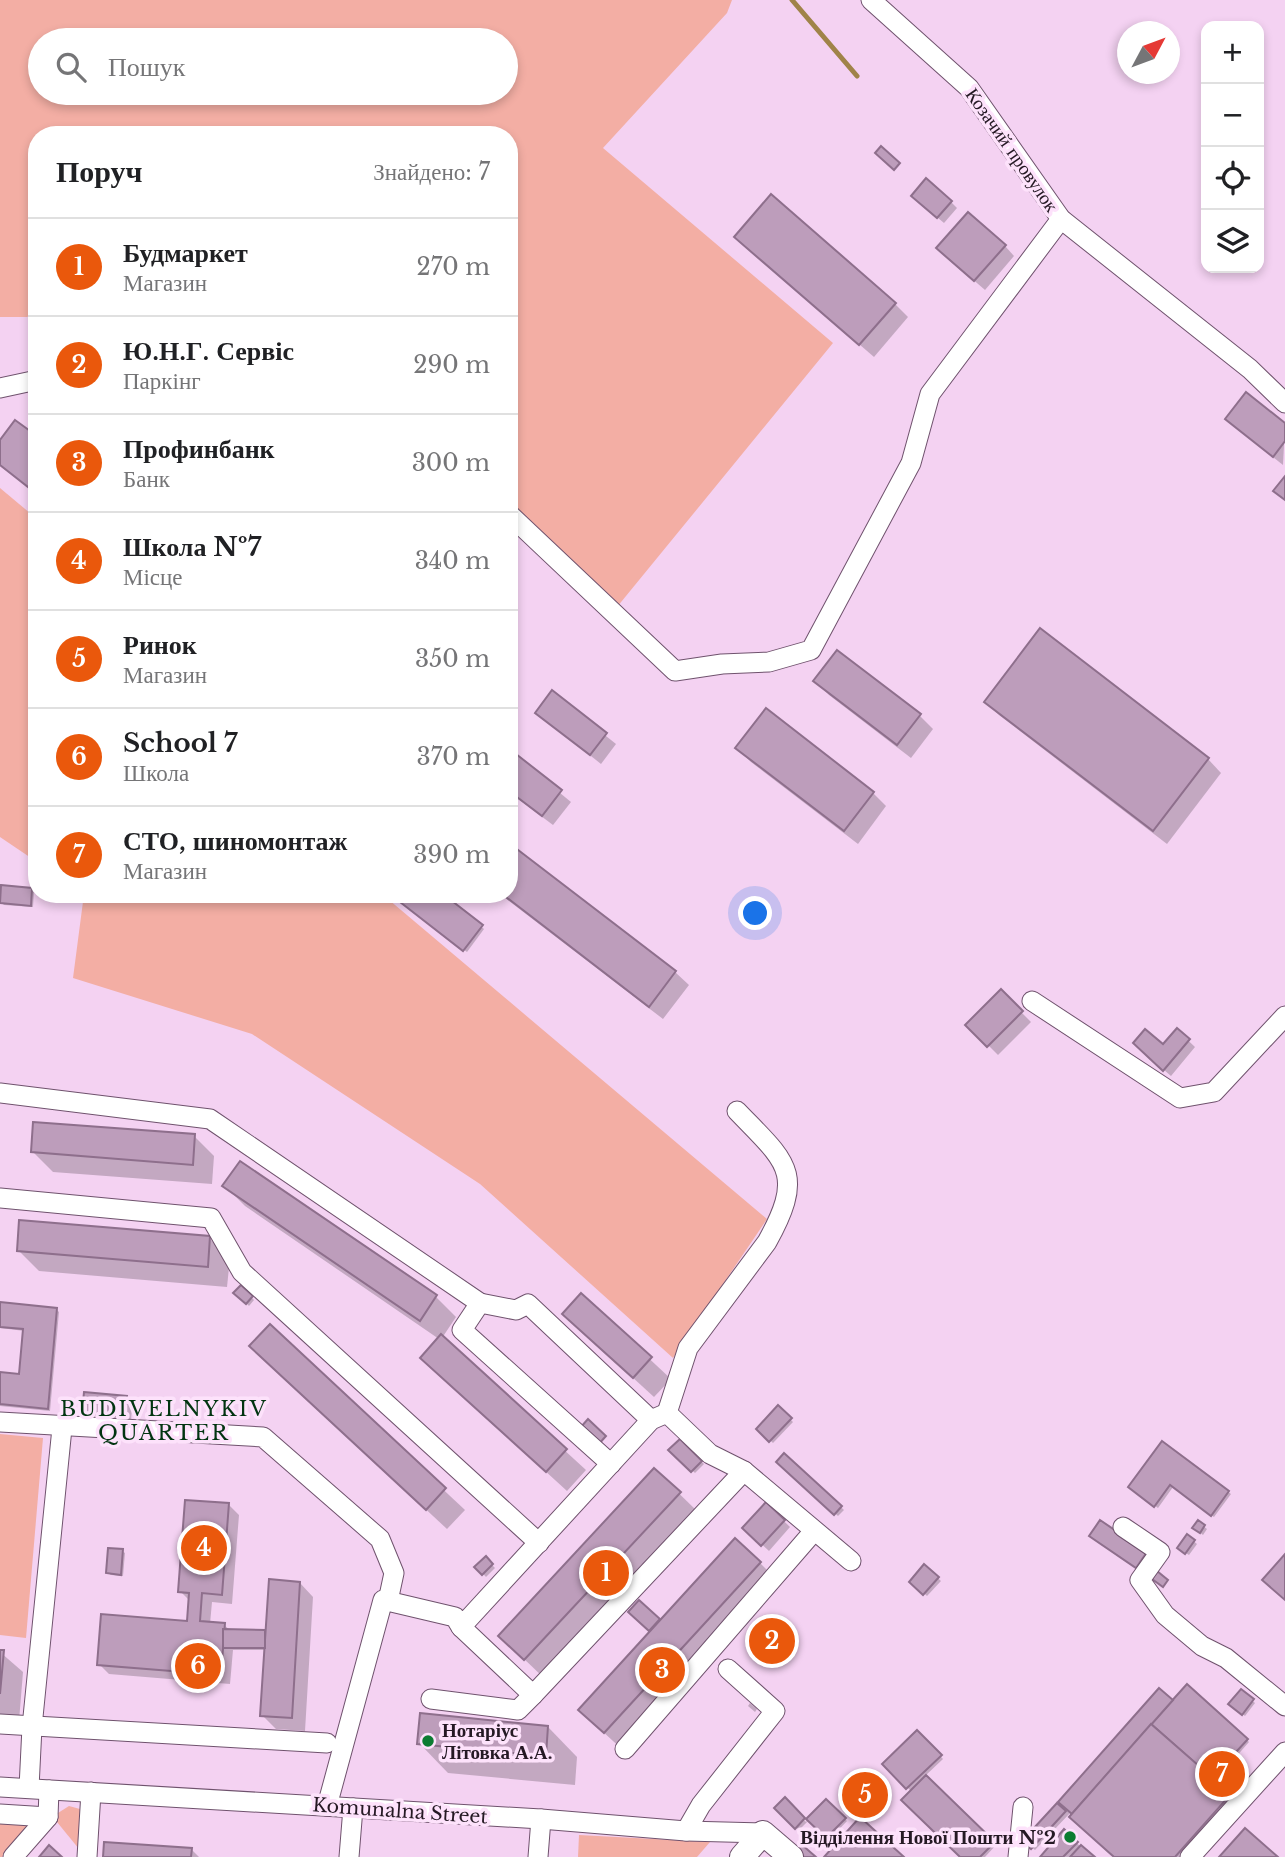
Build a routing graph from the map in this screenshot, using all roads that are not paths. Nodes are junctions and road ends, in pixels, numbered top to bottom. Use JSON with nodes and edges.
{"nodes":[{"id":1,"x":871,"y":0,"type":"edge"},
{"id":2,"x":1061,"y":219,"type":"junction"},
{"id":3,"x":28,"y":382,"type":"edge"},
{"id":4,"x":0,"y":388,"type":"edge"},
{"id":5,"x":1285,"y":403,"type":"edge"},
{"id":6,"x":518,"y":522,"type":"edge"},
{"id":7,"x":1032,"y":1001,"type":"dead end"},
{"id":8,"x":1285,"y":1016,"type":"edge"},
{"id":9,"x":0,"y":1093,"type":"edge"},
{"id":10,"x":737,"y":1111,"type":"dead end"},
{"id":11,"x":0,"y":1198,"type":"edge"},
{"id":12,"x":480,"y":1303,"type":"junction"},
{"id":13,"x":659,"y":1416,"type":"junction"},
{"id":14,"x":0,"y":1422,"type":"edge"},
{"id":15,"x":62,"y":1427,"type":"junction"},
{"id":16,"x":611,"y":1464,"type":"junction"},
{"id":17,"x":744,"y":1471,"type":"junction"},
{"id":18,"x":1123,"y":1527,"type":"dead end"},
{"id":19,"x":814,"y":1531,"type":"junction"},
{"id":20,"x":539,"y":1543,"type":"junction"},
{"id":21,"x":851,"y":1561,"type":"dead end"},
{"id":22,"x":388,"y":1601,"type":"junction"},
{"id":23,"x":461,"y":1627,"type":"junction"},
{"id":24,"x":728,"y":1670,"type":"dead end"},
{"id":25,"x":533,"y":1695,"type":"junction"},
{"id":26,"x":430,"y":1699,"type":"dead end"},
{"id":27,"x":1285,"y":1706,"type":"edge"},
{"id":28,"x":0,"y":1724,"type":"edge"},
{"id":29,"x":32,"y":1727,"type":"junction"},
{"id":30,"x":327,"y":1743,"type":"dead end"},
{"id":31,"x":625,"y":1749,"type":"dead end"},
{"id":32,"x":1285,"y":1752,"type":"edge"},
{"id":33,"x":0,"y":1787,"type":"edge"},
{"id":34,"x":29,"y":1788,"type":"junction"},
{"id":35,"x":49,"y":1790,"type":"junction"},
{"id":36,"x":92,"y":1792,"type":"junction"},
{"id":37,"x":327,"y":1806,"type":"junction"},
{"id":38,"x":1023,"y":1807,"type":"dead end"},
{"id":39,"x":353,"y":1808,"type":"junction"},
{"id":40,"x":0,"y":1814,"type":"edge"},
{"id":41,"x":48,"y":1817,"type":"junction"},
{"id":42,"x":541,"y":1819,"type":"junction"},
{"id":43,"x":686,"y":1831,"type":"junction"},
{"id":44,"x":763,"y":1833,"type":"junction"},
{"id":45,"x":13,"y":1857,"type":"edge"},
{"id":46,"x":87,"y":1857,"type":"edge"},
{"id":47,"x":349,"y":1857,"type":"edge"},
{"id":48,"x":538,"y":1857,"type":"edge"},
{"id":49,"x":742,"y":1857,"type":"edge"},
{"id":50,"x":791,"y":1857,"type":"edge"},
{"id":51,"x":1018,"y":1857,"type":"edge"},
{"id":52,"x":1190,"y":1857,"type":"edge"}],
"edges":[{"from":1,"to":2,"type":"street","name":"Козачий провулок"},
{"from":2,"to":5,"type":"street","name":"Козачий провулок"},
{"from":2,"to":6,"type":"street"},
{"from":3,"to":4,"type":"street"},
{"from":7,"to":8,"type":"street"},
{"from":9,"to":12,"type":"street"},
{"from":10,"to":13,"type":"street"},
{"from":11,"to":20,"type":"street"},
{"from":12,"to":13,"type":"street"},
{"from":12,"to":16,"type":"street"},
{"from":13,"to":16,"type":"street"},
{"from":13,"to":17,"type":"street"},
{"from":14,"to":15,"type":"street"},
{"from":15,"to":22,"type":"street"},
{"from":15,"to":29,"type":"street"},
{"from":16,"to":20,"type":"street"},
{"from":17,"to":19,"type":"street"},
{"from":17,"to":25,"type":"street"},
{"from":18,"to":27,"type":"street"},
{"from":19,"to":21,"type":"street"},
{"from":19,"to":31,"type":"street"},
{"from":20,"to":23,"type":"street"},
{"from":22,"to":23,"type":"street"},
{"from":22,"to":37,"type":"street"},
{"from":23,"to":25,"type":"street"},
{"from":24,"to":43,"type":"street"},
{"from":25,"to":26,"type":"street"},
{"from":28,"to":29,"type":"street"},
{"from":29,"to":30,"type":"street"},
{"from":29,"to":34,"type":"street"},
{"from":32,"to":52,"type":"street"},
{"from":33,"to":34,"type":"street","name":"Komunalna Street"},
{"from":34,"to":35,"type":"street","name":"Komunalna Street"},
{"from":35,"to":36,"type":"street","name":"Komunalna Street"},
{"from":35,"to":41,"type":"street"},
{"from":36,"to":37,"type":"street","name":"Komunalna Street"},
{"from":36,"to":46,"type":"street"},
{"from":37,"to":39,"type":"street","name":"Komunalna Street"},
{"from":38,"to":51,"type":"street"},
{"from":39,"to":42,"type":"street","name":"Komunalna Street"},
{"from":39,"to":47,"type":"street"},
{"from":40,"to":41,"type":"street"},
{"from":41,"to":45,"type":"street"},
{"from":42,"to":43,"type":"street","name":"Komunalna Street"},
{"from":42,"to":48,"type":"street"},
{"from":43,"to":44,"type":"street","name":"Komunalna Street"},
{"from":44,"to":49,"type":"main road"},
{"from":44,"to":50,"type":"main road"}]}
